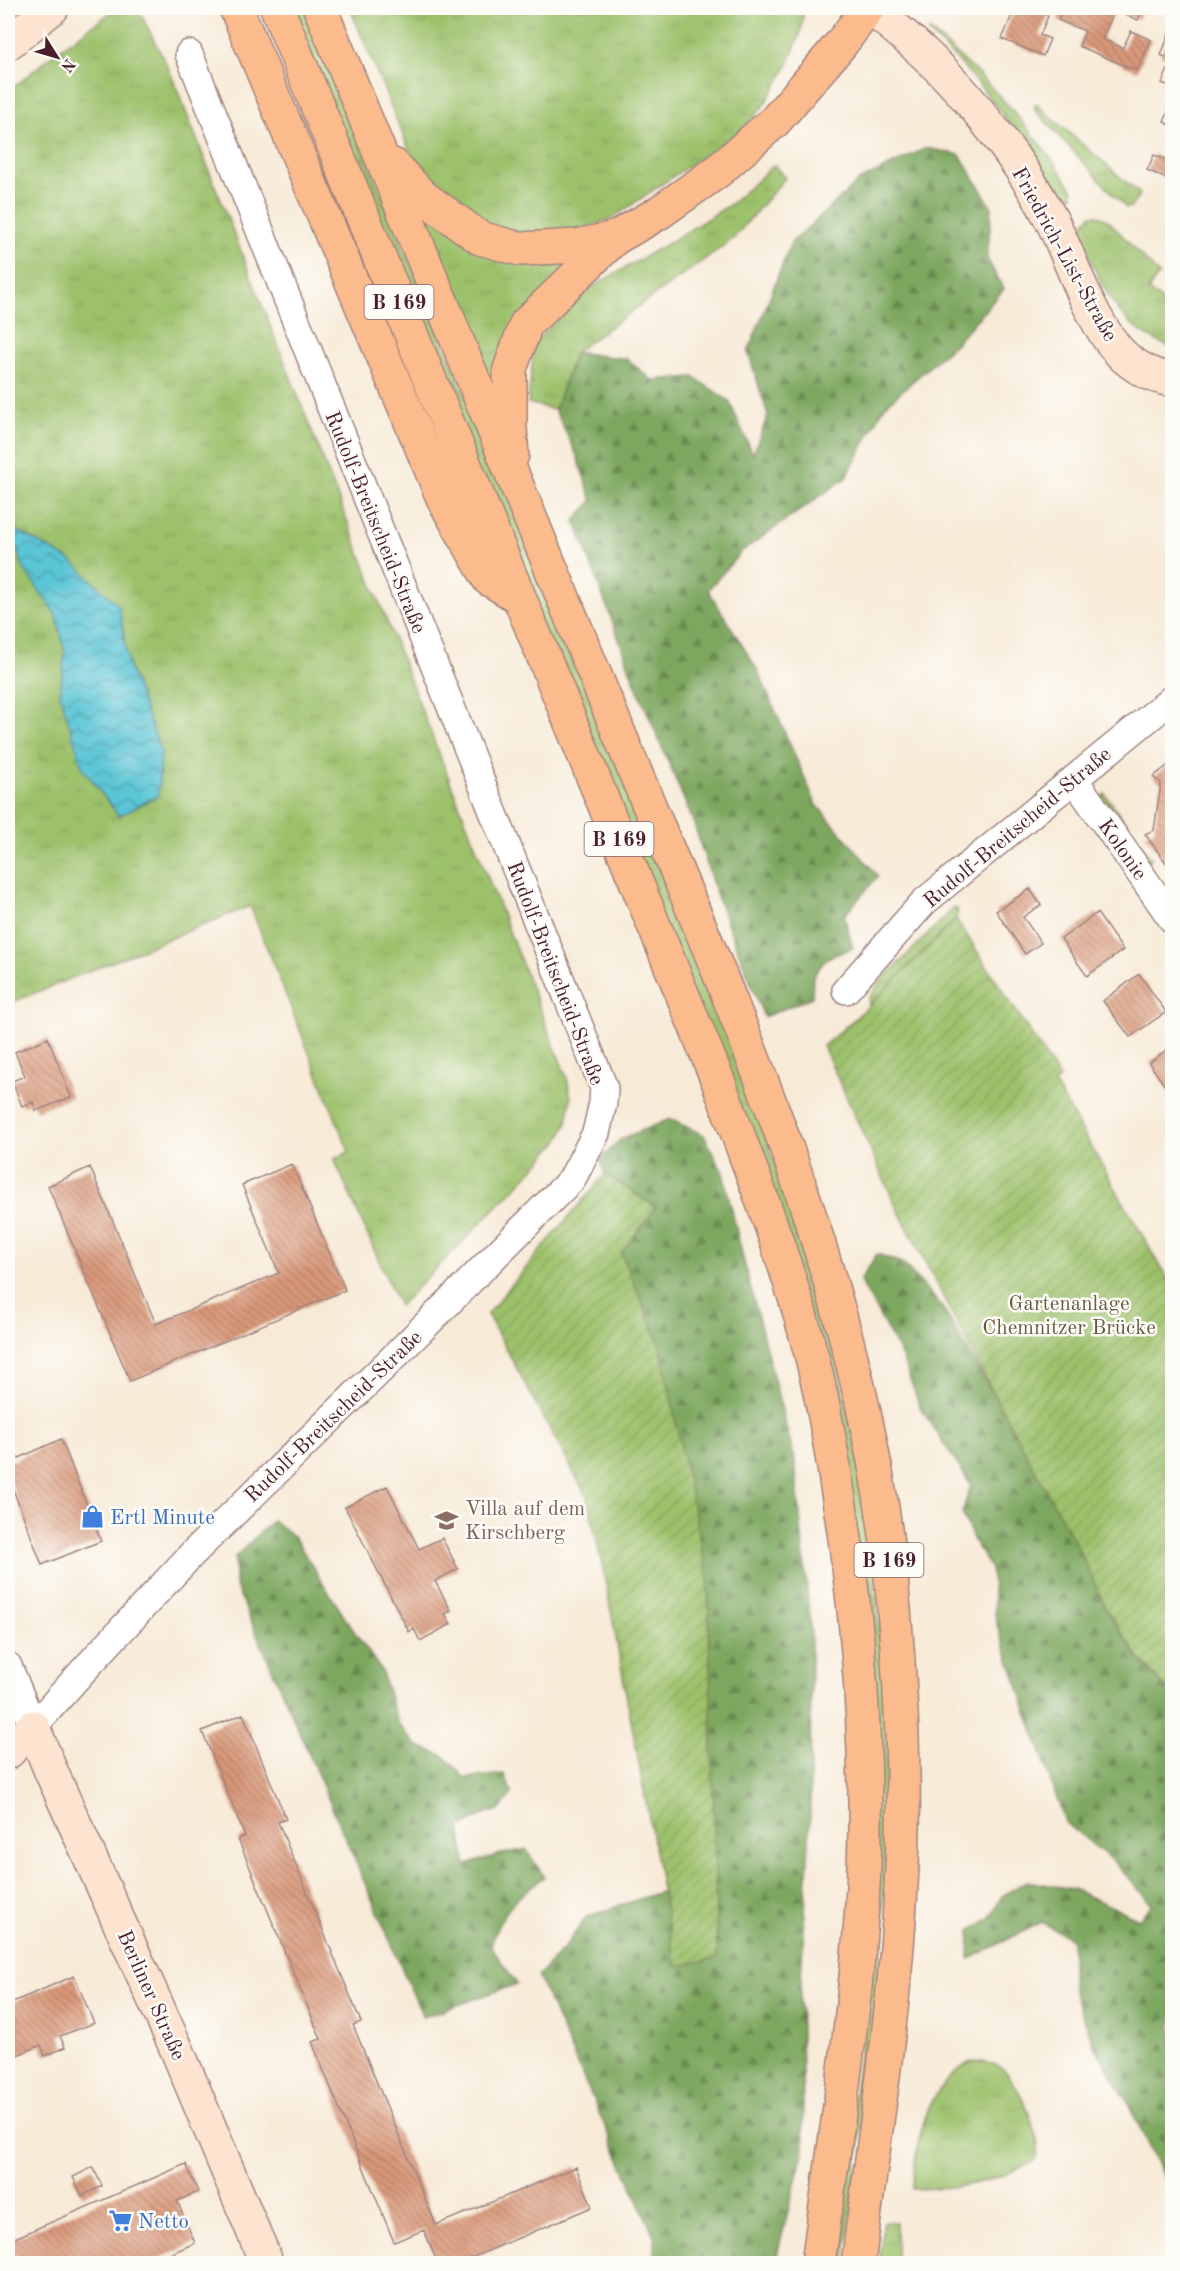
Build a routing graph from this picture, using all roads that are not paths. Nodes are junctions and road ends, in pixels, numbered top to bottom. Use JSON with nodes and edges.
{"nodes":[{"id":1,"x":52,"y":8,"type":"edge"},
{"id":2,"x":236,"y":8,"type":"edge"},
{"id":3,"x":277,"y":8,"type":"edge"},
{"id":4,"x":320,"y":8,"type":"edge"},
{"id":5,"x":869,"y":8,"type":"edge"},
{"id":6,"x":8,"y":44,"type":"edge"},
{"id":7,"x":189,"y":54,"type":"dead end"},
{"id":8,"x":379,"y":150,"type":"junction"},
{"id":9,"x":615,"y":238,"type":"junction"},
{"id":10,"x":1173,"y":380,"type":"edge"},
{"id":11,"x":515,"y":483,"type":"junction"},
{"id":12,"x":520,"y":597,"type":"junction"},
{"id":13,"x":1173,"y":699,"type":"edge"},
{"id":14,"x":1074,"y":779,"type":"junction"},
{"id":15,"x":1173,"y":919,"type":"edge"},
{"id":16,"x":846,"y":990,"type":"dead end"},
{"id":17,"x":8,"y":1666,"type":"edge"},
{"id":18,"x":33,"y":1727,"type":"junction"},
{"id":19,"x":8,"y":1752,"type":"edge"},
{"id":20,"x":267,"y":2264,"type":"edge"},
{"id":21,"x":818,"y":2264,"type":"edge"},
{"id":22,"x":858,"y":2264,"type":"edge"}],
"edges":[{"from":1,"to":6,"type":"main road"},
{"from":2,"to":12,"type":"highway"},
{"from":3,"to":12,"type":"highway","number":"B 169"},
{"from":4,"to":8,"type":"highway","number":"B 169"},
{"from":5,"to":9,"type":"highway"},
{"from":5,"to":10,"type":"main road","name":"Friedrich-List-Straße"},
{"from":7,"to":18,"type":"street","name":"Rudolf-Breitscheid-Straße"},
{"from":8,"to":9,"type":"highway"},
{"from":8,"to":11,"type":"highway","number":"B 169"},
{"from":9,"to":11,"type":"highway"},
{"from":11,"to":22,"type":"highway","number":"B 169"},
{"from":12,"to":21,"type":"highway","number":"B 169"},
{"from":13,"to":14,"type":"street","name":"Rudolf-Breitscheid-Straße"},
{"from":14,"to":15,"type":"street","name":"Kolonie"},
{"from":14,"to":16,"type":"street","name":"Rudolf-Breitscheid-Straße"},
{"from":17,"to":18,"type":"street"},
{"from":18,"to":19,"type":"main road","name":"Rudolf-Breitscheid-Straße"},
{"from":18,"to":20,"type":"main road","name":"Berliner Straße"}]}
